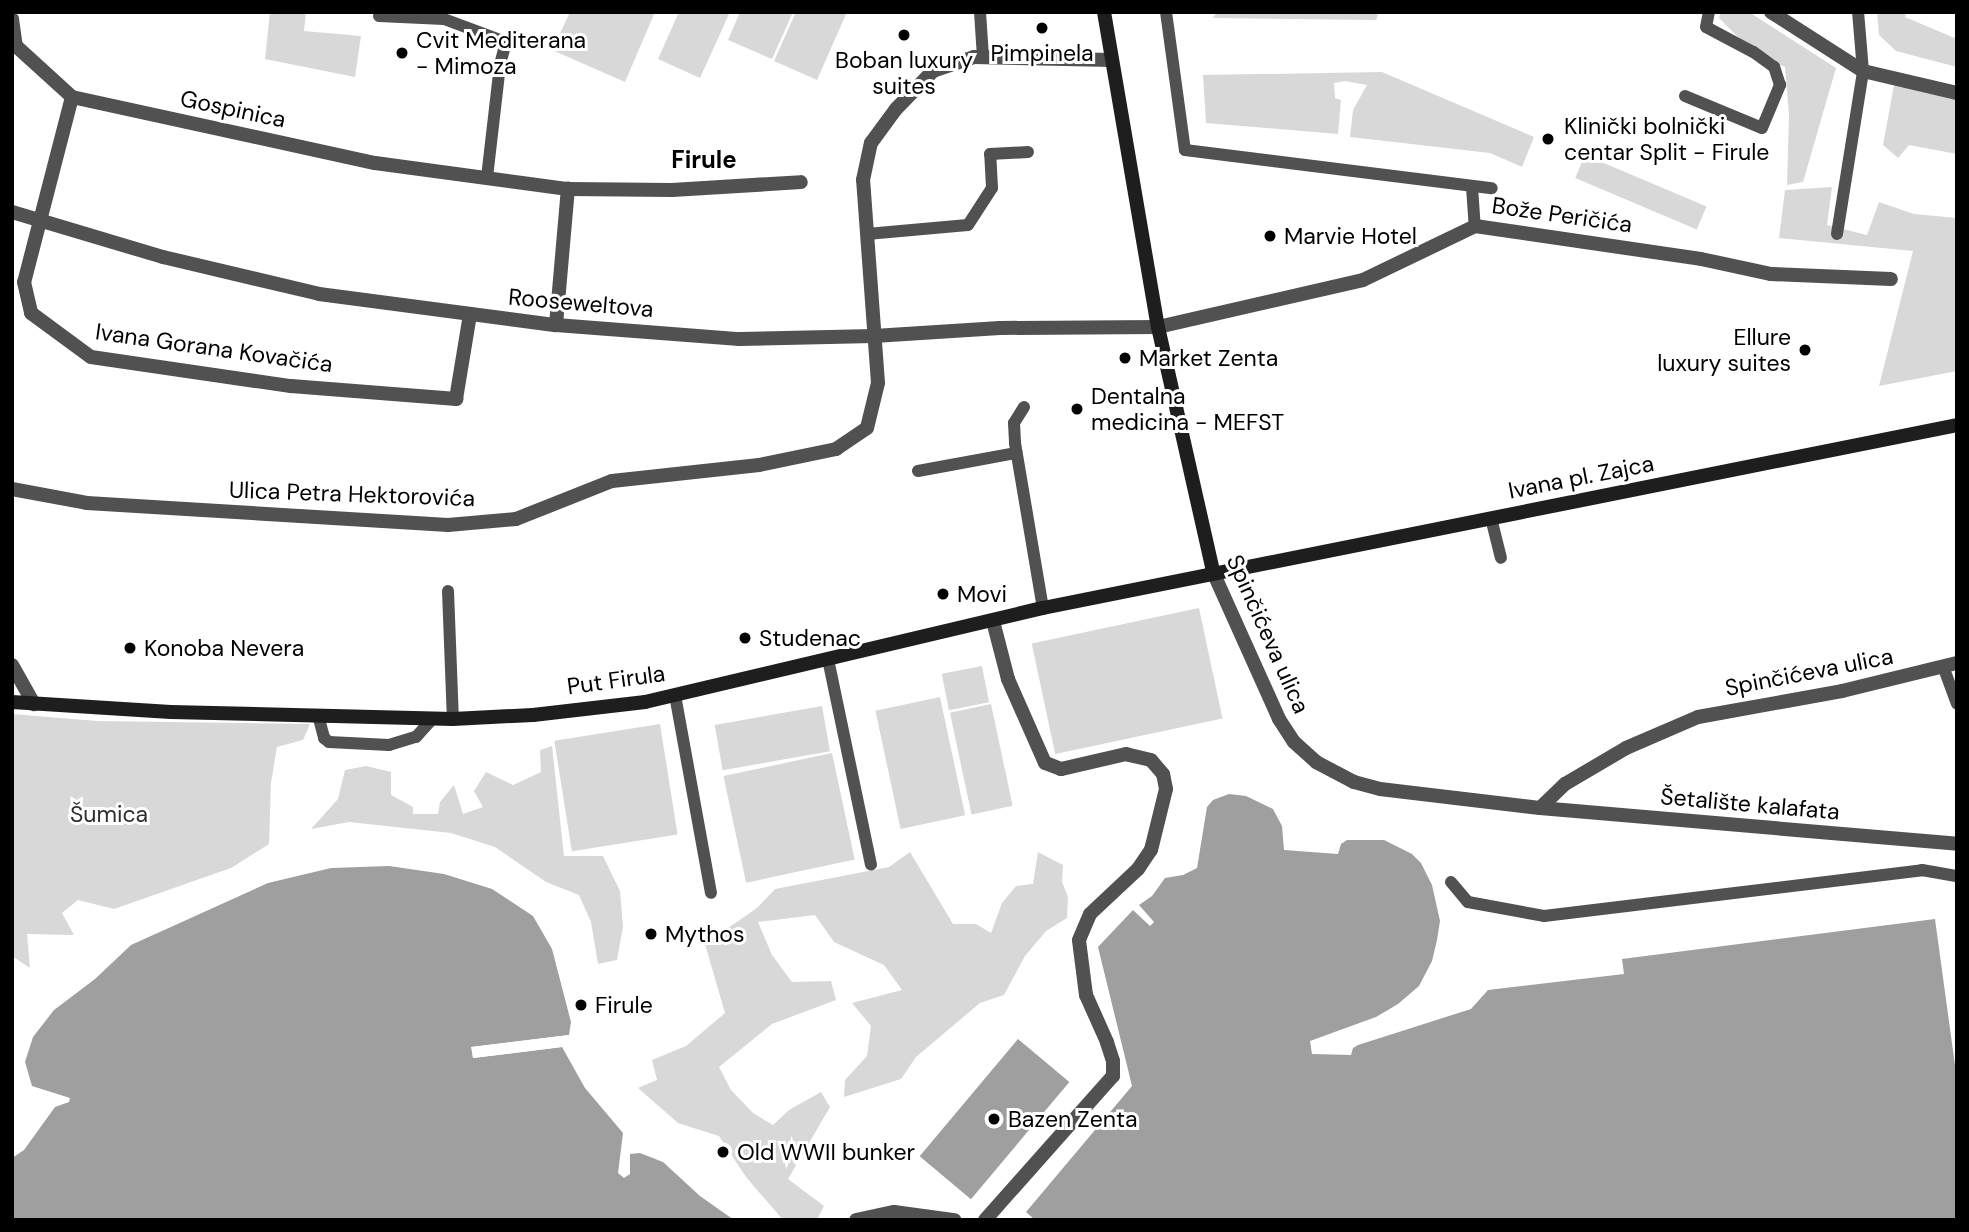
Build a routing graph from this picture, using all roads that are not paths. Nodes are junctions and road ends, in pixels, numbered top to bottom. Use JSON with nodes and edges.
{"nodes":[{"id":1,"x":980,"y":12,"type":"edge"},
{"id":2,"x":1104,"y":12,"type":"edge"},
{"id":3,"x":1166,"y":12,"type":"edge"},
{"id":4,"x":1709,"y":12,"type":"edge"},
{"id":5,"x":1772,"y":12,"type":"edge"},
{"id":6,"x":1858,"y":12,"type":"edge"},
{"id":7,"x":379,"y":16,"type":"dead end"},
{"id":8,"x":12,"y":19,"type":"edge"},
{"id":9,"x":983,"y":57,"type":"junction"},
{"id":10,"x":1112,"y":60,"type":"junction"},
{"id":11,"x":1863,"y":71,"type":"junction"},
{"id":12,"x":1957,"y":93,"type":"edge"},
{"id":13,"x":1685,"y":96,"type":"dead end"},
{"id":14,"x":72,"y":97,"type":"junction"},
{"id":15,"x":1028,"y":152,"type":"dead end"},
{"id":16,"x":487,"y":178,"type":"junction"},
{"id":17,"x":801,"y":182,"type":"dead end"},
{"id":18,"x":1472,"y":187,"type":"junction"},
{"id":19,"x":1492,"y":188,"type":"dead end"},
{"id":20,"x":568,"y":189,"type":"junction"},
{"id":21,"x":12,"y":212,"type":"edge"},
{"id":22,"x":38,"y":220,"type":"junction"},
{"id":23,"x":1475,"y":226,"type":"junction"},
{"id":24,"x":867,"y":234,"type":"junction"},
{"id":25,"x":1837,"y":234,"type":"dead end"},
{"id":26,"x":1891,"y":279,"type":"dead end"},
{"id":27,"x":470,"y":314,"type":"junction"},
{"id":28,"x":556,"y":325,"type":"junction"},
{"id":29,"x":1158,"y":327,"type":"junction"},
{"id":30,"x":874,"y":336,"type":"junction"},
{"id":31,"x":1024,"y":407,"type":"dead end"},
{"id":32,"x":1957,"y":425,"type":"edge"},
{"id":33,"x":1016,"y":453,"type":"junction"},
{"id":34,"x":918,"y":471,"type":"dead end"},
{"id":35,"x":12,"y":489,"type":"edge"},
{"id":36,"x":1491,"y":518,"type":"junction"},
{"id":37,"x":1501,"y":558,"type":"dead end"},
{"id":38,"x":1213,"y":572,"type":"junction"},
{"id":39,"x":448,"y":591,"type":"dead end"},
{"id":40,"x":1043,"y":608,"type":"junction"},
{"id":41,"x":993,"y":621,"type":"junction"},
{"id":42,"x":828,"y":659,"type":"junction"},
{"id":43,"x":1950,"y":664,"type":"edge"},
{"id":44,"x":12,"y":665,"type":"edge"},
{"id":45,"x":675,"y":695,"type":"junction"},
{"id":46,"x":12,"y":702,"type":"edge"},
{"id":47,"x":34,"y":704,"type":"junction"},
{"id":48,"x":1957,"y":704,"type":"edge"},
{"id":49,"x":318,"y":715,"type":"junction"},
{"id":50,"x":433,"y":718,"type":"junction"},
{"id":51,"x":453,"y":719,"type":"junction"},
{"id":52,"x":1540,"y":808,"type":"junction"},
{"id":53,"x":1957,"y":844,"type":"edge"},
{"id":54,"x":871,"y":865,"type":"dead end"},
{"id":55,"x":1957,"y":876,"type":"edge"},
{"id":56,"x":1451,"y":882,"type":"dead end"},
{"id":57,"x":711,"y":893,"type":"dead end"},
{"id":58,"x":856,"y":1220,"type":"edge"},
{"id":59,"x":954,"y":1220,"type":"edge"},
{"id":60,"x":985,"y":1220,"type":"edge"}],
"edges":[{"from":1,"to":9,"type":"lane"},
{"from":2,"to":10,"type":"street","name":"Spinčićeva ulica"},
{"from":3,"to":18,"type":"lane"},
{"from":4,"to":13,"type":"lane"},
{"from":5,"to":11,"type":"street"},
{"from":6,"to":11,"type":"lane"},
{"from":7,"to":16,"type":"lane"},
{"from":8,"to":14,"type":"street"},
{"from":9,"to":10,"type":"street","name":"Ulica Petra Hektorovića"},
{"from":9,"to":24,"type":"street","name":"Ulica Petra Hektorovića"},
{"from":10,"to":29,"type":"street","name":"Spinčićeva ulica"},
{"from":11,"to":12,"type":"street"},
{"from":11,"to":25,"type":"lane"},
{"from":14,"to":16,"type":"street","name":"Gospinica"},
{"from":14,"to":22,"type":"street","name":"Ivana Gorana Kovačića"},
{"from":15,"to":24,"type":"lane"},
{"from":16,"to":20,"type":"street","name":"Gospinica"},
{"from":17,"to":20,"type":"street","name":"Gospinica"},
{"from":18,"to":19,"type":"lane"},
{"from":18,"to":23,"type":"lane"},
{"from":20,"to":28,"type":"street"},
{"from":21,"to":22,"type":"street","name":"Rooseweltova"},
{"from":22,"to":27,"type":"street","name":"Rooseweltova"},
{"from":22,"to":27,"type":"street","name":"Ivana Gorana Kovačića"},
{"from":23,"to":26,"type":"street","name":"Bože Peričića"},
{"from":23,"to":29,"type":"street","name":"Bože Peričića"},
{"from":24,"to":30,"type":"street","name":"Ulica Petra Hektorovića"},
{"from":27,"to":28,"type":"street","name":"Rooseweltova"},
{"from":28,"to":30,"type":"street","name":"Rooseweltova"},
{"from":29,"to":30,"type":"street","name":"Rooseweltova"},
{"from":29,"to":38,"type":"street","name":"Spinčićeva ulica"},
{"from":30,"to":35,"type":"street","name":"Ulica Petra Hektorovića"},
{"from":31,"to":33,"type":"lane"},
{"from":32,"to":36,"type":"street","name":"Ivana pl. Zajca"},
{"from":33,"to":34,"type":"lane"},
{"from":33,"to":40,"type":"lane"},
{"from":36,"to":37,"type":"lane"},
{"from":36,"to":38,"type":"street","name":"Ivana pl. Zajca"},
{"from":38,"to":40,"type":"street","name":"Put Firula"},
{"from":38,"to":52,"type":"street","name":"Spinčićeva ulica"},
{"from":39,"to":51,"type":"lane"},
{"from":40,"to":41,"type":"street","name":"Put Firula"},
{"from":41,"to":42,"type":"street","name":"Put Firula"},
{"from":41,"to":60,"type":"street"},
{"from":42,"to":45,"type":"street","name":"Put Firula"},
{"from":42,"to":54,"type":"lane"},
{"from":43,"to":48,"type":"lane"},
{"from":43,"to":52,"type":"street","name":"Spinčićeva ulica"},
{"from":44,"to":47,"type":"street"},
{"from":45,"to":51,"type":"street","name":"Put Firula"},
{"from":45,"to":57,"type":"lane"},
{"from":46,"to":47,"type":"street","name":"Put Firula"},
{"from":47,"to":49,"type":"street","name":"Put Firula"},
{"from":49,"to":50,"type":"street","name":"Put Firula"},
{"from":49,"to":50,"type":"lane"},
{"from":50,"to":51,"type":"street","name":"Put Firula"},
{"from":52,"to":53,"type":"street","name":"Šetalište kalafata"},
{"from":55,"to":56,"type":"lane"},
{"from":58,"to":59,"type":"street"}]}
